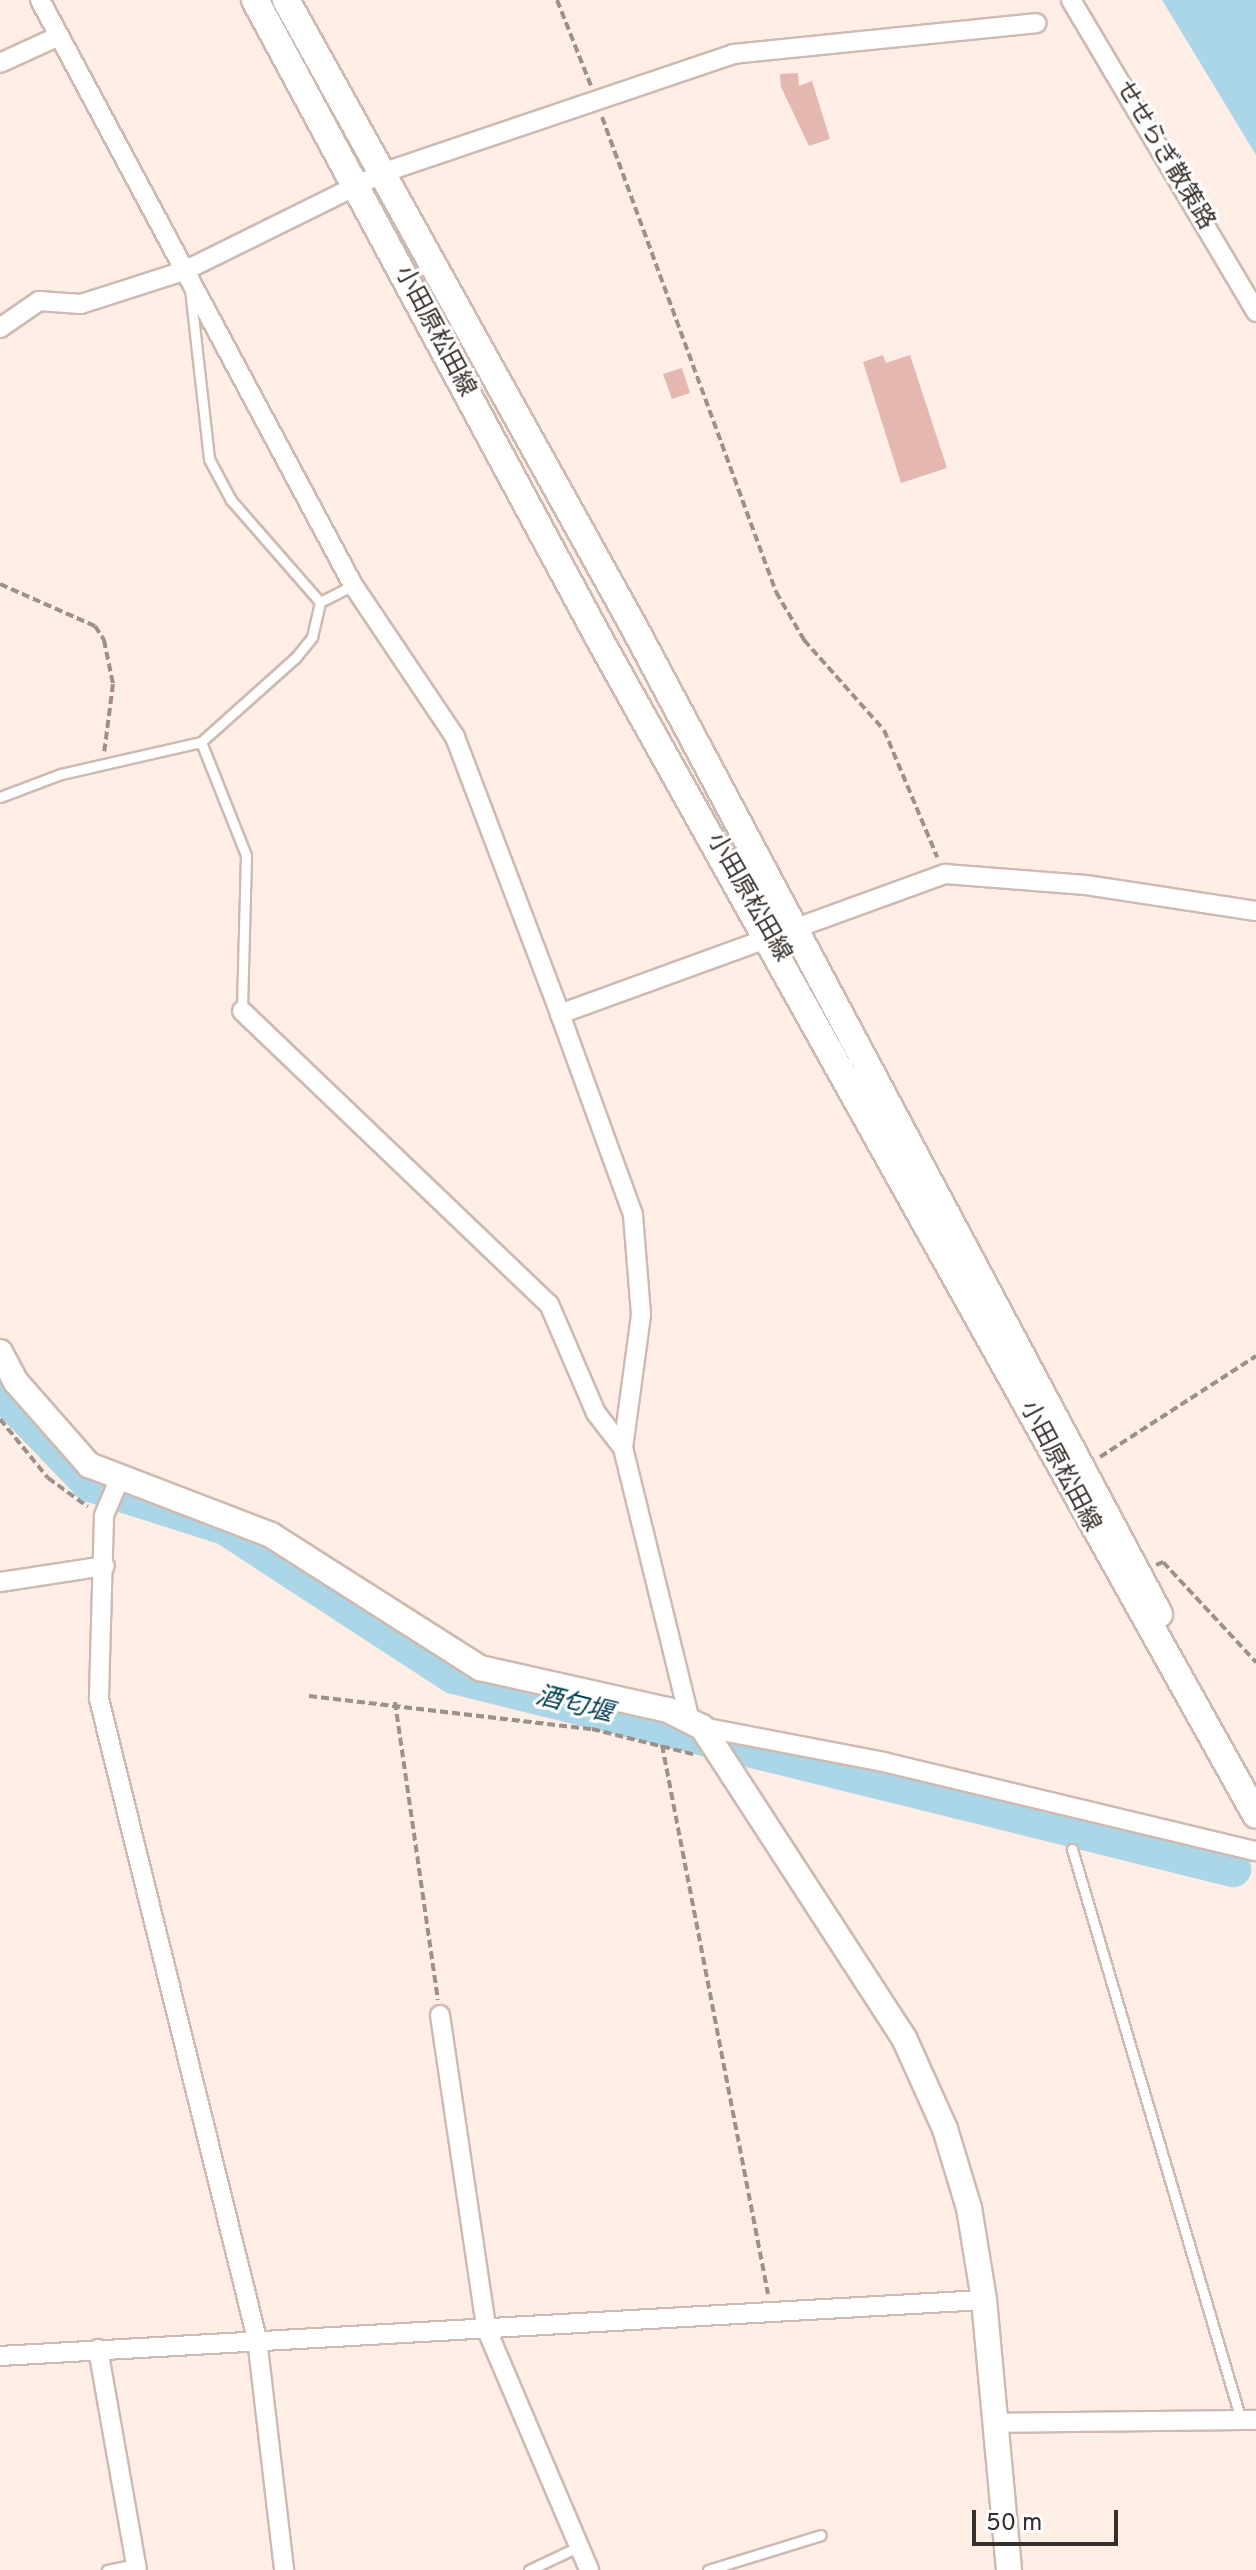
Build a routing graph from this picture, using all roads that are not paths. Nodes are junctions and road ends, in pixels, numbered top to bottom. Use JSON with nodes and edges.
{"nodes":[{"id":1,"x":40,"y":0,"type":"edge"},
{"id":2,"x":255,"y":0,"type":"edge"},
{"id":3,"x":286,"y":0,"type":"edge"},
{"id":4,"x":1071,"y":0,"type":"edge"},
{"id":5,"x":1036,"y":23,"type":"dead end"},
{"id":6,"x":59,"y":36,"type":"junction"},
{"id":7,"x":0,"y":63,"type":"edge"},
{"id":8,"x":382,"y":173,"type":"junction"},
{"id":9,"x":355,"y":186,"type":"junction"},
{"id":10,"x":187,"y":275,"type":"junction"},
{"id":11,"x":1256,"y":312,"type":"edge"},
{"id":12,"x":0,"y":328,"type":"edge"},
{"id":13,"x":353,"y":585,"type":"junction"},
{"id":14,"x":320,"y":602,"type":"junction"},
{"id":15,"x":201,"y":742,"type":"junction"},
{"id":16,"x":0,"y":797,"type":"edge"},
{"id":17,"x":1256,"y":911,"type":"edge"},
{"id":18,"x":782,"y":933,"type":"junction"},
{"id":19,"x":242,"y":1011,"type":"joint"},
{"id":20,"x":560,"y":1014,"type":"junction"},
{"id":21,"x":0,"y":1352,"type":"edge"},
{"id":22,"x":623,"y":1448,"type":"junction"},
{"id":23,"x":119,"y":1480,"type":"junction"},
{"id":24,"x":105,"y":1566,"type":"junction"},
{"id":25,"x":0,"y":1582,"type":"edge"},
{"id":26,"x":696,"y":1722,"type":"junction"},
{"id":27,"x":1250,"y":1805,"type":"edge"},
{"id":28,"x":1072,"y":1849,"type":"dead end"},
{"id":29,"x":1256,"y":1851,"type":"edge"},
{"id":30,"x":440,"y":2015,"type":"road end"},
{"id":31,"x":984,"y":2300,"type":"junction"},
{"id":32,"x":486,"y":2328,"type":"junction"},
{"id":33,"x":257,"y":2339,"type":"junction"},
{"id":34,"x":98,"y":2349,"type":"junction"},
{"id":35,"x":0,"y":2356,"type":"edge"},
{"id":36,"x":1248,"y":2420,"type":"edge"},
{"id":37,"x":993,"y":2423,"type":"junction"},
{"id":38,"x":821,"y":2535,"type":"dead end"},
{"id":39,"x":580,"y":2546,"type":"junction"},
{"id":40,"x":137,"y":2567,"type":"edge"},
{"id":41,"x":107,"y":2570,"type":"edge"},
{"id":42,"x":284,"y":2570,"type":"edge"},
{"id":43,"x":529,"y":2570,"type":"edge"},
{"id":44,"x":589,"y":2570,"type":"edge"},
{"id":45,"x":708,"y":2570,"type":"edge"},
{"id":46,"x":1009,"y":2570,"type":"edge"}],
"edges":[{"from":1,"to":6,"type":"street"},
{"from":2,"to":9,"type":"main road","name":"小田原松田線"},
{"from":3,"to":8,"type":"main road","name":"小田原松田線"},
{"from":4,"to":11,"type":"street","name":"せせらぎ散策路"},
{"from":5,"to":8,"type":"street"},
{"from":6,"to":7,"type":"street"},
{"from":6,"to":10,"type":"street"},
{"from":8,"to":9,"type":"street"},
{"from":8,"to":18,"type":"main road","name":"小田原松田線"},
{"from":9,"to":10,"type":"street"},
{"from":9,"to":18,"type":"main road","name":"小田原松田線"},
{"from":10,"to":12,"type":"street"},
{"from":10,"to":13,"type":"street"},
{"from":10,"to":14,"type":"lane"},
{"from":13,"to":14,"type":"lane"},
{"from":13,"to":20,"type":"street"},
{"from":14,"to":15,"type":"lane"},
{"from":15,"to":16,"type":"lane"},
{"from":15,"to":19,"type":"lane"},
{"from":17,"to":18,"type":"street"},
{"from":18,"to":20,"type":"street"},
{"from":18,"to":27,"type":"main road","name":"小田原松田線"},
{"from":18,"to":27,"type":"main road","name":"小田原松田線"},
{"from":19,"to":22,"type":"street"},
{"from":20,"to":22,"type":"street"},
{"from":21,"to":23,"type":"street"},
{"from":22,"to":26,"type":"street"},
{"from":23,"to":24,"type":"street"},
{"from":23,"to":26,"type":"street"},
{"from":24,"to":25,"type":"street"},
{"from":24,"to":33,"type":"street"},
{"from":26,"to":29,"type":"street"},
{"from":26,"to":31,"type":"street"},
{"from":28,"to":36,"type":"lane"},
{"from":30,"to":32,"type":"street"},
{"from":31,"to":32,"type":"street"},
{"from":31,"to":37,"type":"street"},
{"from":32,"to":33,"type":"street"},
{"from":32,"to":39,"type":"street"},
{"from":33,"to":34,"type":"street"},
{"from":33,"to":42,"type":"street"},
{"from":34,"to":35,"type":"street"},
{"from":34,"to":40,"type":"street"},
{"from":36,"to":37,"type":"street"},
{"from":37,"to":46,"type":"street"},
{"from":38,"to":45,"type":"lane"},
{"from":39,"to":43,"type":"lane"},
{"from":39,"to":44,"type":"street"},
{"from":40,"to":41,"type":"lane"}]}
